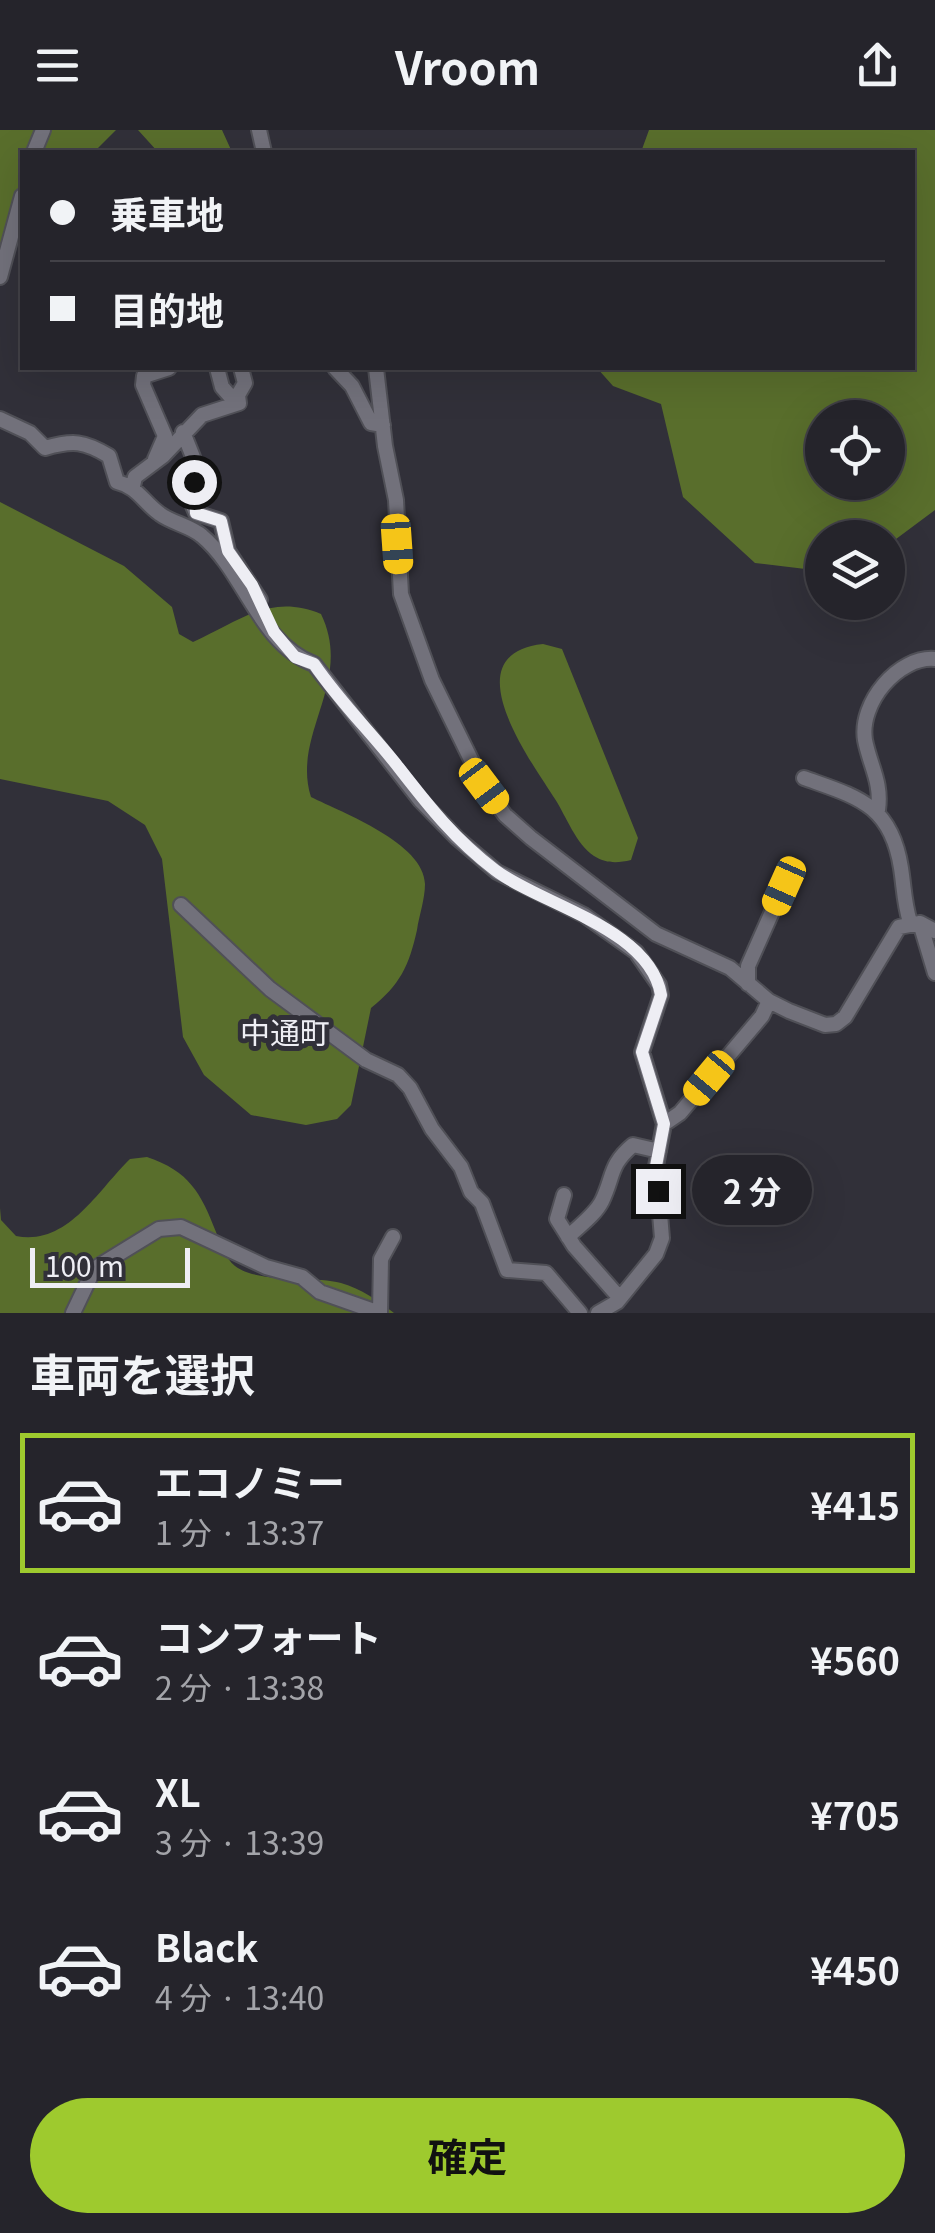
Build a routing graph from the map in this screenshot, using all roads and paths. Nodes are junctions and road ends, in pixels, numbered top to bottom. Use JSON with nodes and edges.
{"nodes":[{"id":1,"x":20,"y":203,"type":"edge"},
{"id":2,"x":0,"y":277,"type":"edge"},
{"id":3,"x":162,"y":370,"type":"edge"},
{"id":4,"x":217,"y":370,"type":"edge"},
{"id":5,"x":242,"y":370,"type":"edge"},
{"id":6,"x":337,"y":370,"type":"edge"},
{"id":7,"x":376,"y":370,"type":"edge"},
{"id":8,"x":238,"y":395,"type":"junction"},
{"id":9,"x":0,"y":419,"type":"edge"},
{"id":10,"x":383,"y":424,"type":"junction"},
{"id":11,"x":183,"y":432,"type":"junction"},
{"id":12,"x":155,"y":459,"type":"junction"},
{"id":13,"x":133,"y":486,"type":"junction"},
{"id":14,"x":274,"y":632,"type":"junction"},
{"id":15,"x":935,"y":659,"type":"edge"},
{"id":16,"x":804,"y":778,"type":"dead end"},
{"id":17,"x":878,"y":810,"type":"junction"},
{"id":18,"x":784,"y":886,"type":"dead end"},
{"id":19,"x":181,"y":906,"type":"dead end"},
{"id":20,"x":915,"y":923,"type":"junction"},
{"id":21,"x":935,"y":932,"type":"edge"},
{"id":22,"x":935,"y":973,"type":"edge"},
{"id":23,"x":748,"y":984,"type":"junction"},
{"id":24,"x":769,"y":1001,"type":"junction"},
{"id":25,"x":664,"y":1124,"type":"junction"},
{"id":26,"x":660,"y":1150,"type":"junction"},
{"id":27,"x":564,"y":1195,"type":"dead end"},
{"id":28,"x":393,"y":1237,"type":"dead end"},
{"id":29,"x":568,"y":1237,"type":"junction"},
{"id":30,"x":618,"y":1304,"type":"edge"},
{"id":31,"x":73,"y":1313,"type":"edge"},
{"id":32,"x":380,"y":1313,"type":"edge"},
{"id":33,"x":580,"y":1313,"type":"edge"},
{"id":34,"x":598,"y":1313,"type":"edge"}],
"edges":[{"from":1,"to":2,"type":"street"},
{"from":3,"to":12,"type":"street"},
{"from":4,"to":8,"type":"street"},
{"from":5,"to":8,"type":"street"},
{"from":6,"to":10,"type":"street"},
{"from":7,"to":10,"type":"street"},
{"from":8,"to":11,"type":"street"},
{"from":9,"to":13,"type":"street"},
{"from":10,"to":23,"type":"street"},
{"from":11,"to":12,"type":"street"},
{"from":11,"to":14,"type":"street"},
{"from":12,"to":13,"type":"street"},
{"from":13,"to":14,"type":"street"},
{"from":14,"to":25,"type":"street"},
{"from":15,"to":17,"type":"street"},
{"from":16,"to":17,"type":"street"},
{"from":17,"to":20,"type":"street"},
{"from":18,"to":23,"type":"street"},
{"from":19,"to":33,"type":"street"},
{"from":20,"to":21,"type":"street"},
{"from":20,"to":22,"type":"street"},
{"from":20,"to":24,"type":"street"},
{"from":23,"to":24,"type":"street"},
{"from":24,"to":25,"type":"street"},
{"from":25,"to":26,"type":"street"},
{"from":26,"to":29,"type":"street"},
{"from":26,"to":30,"type":"street"},
{"from":27,"to":29,"type":"street"},
{"from":28,"to":32,"type":"street"},
{"from":29,"to":30,"type":"street"},
{"from":30,"to":34,"type":"street"},
{"from":31,"to":32,"type":"street"}]}
